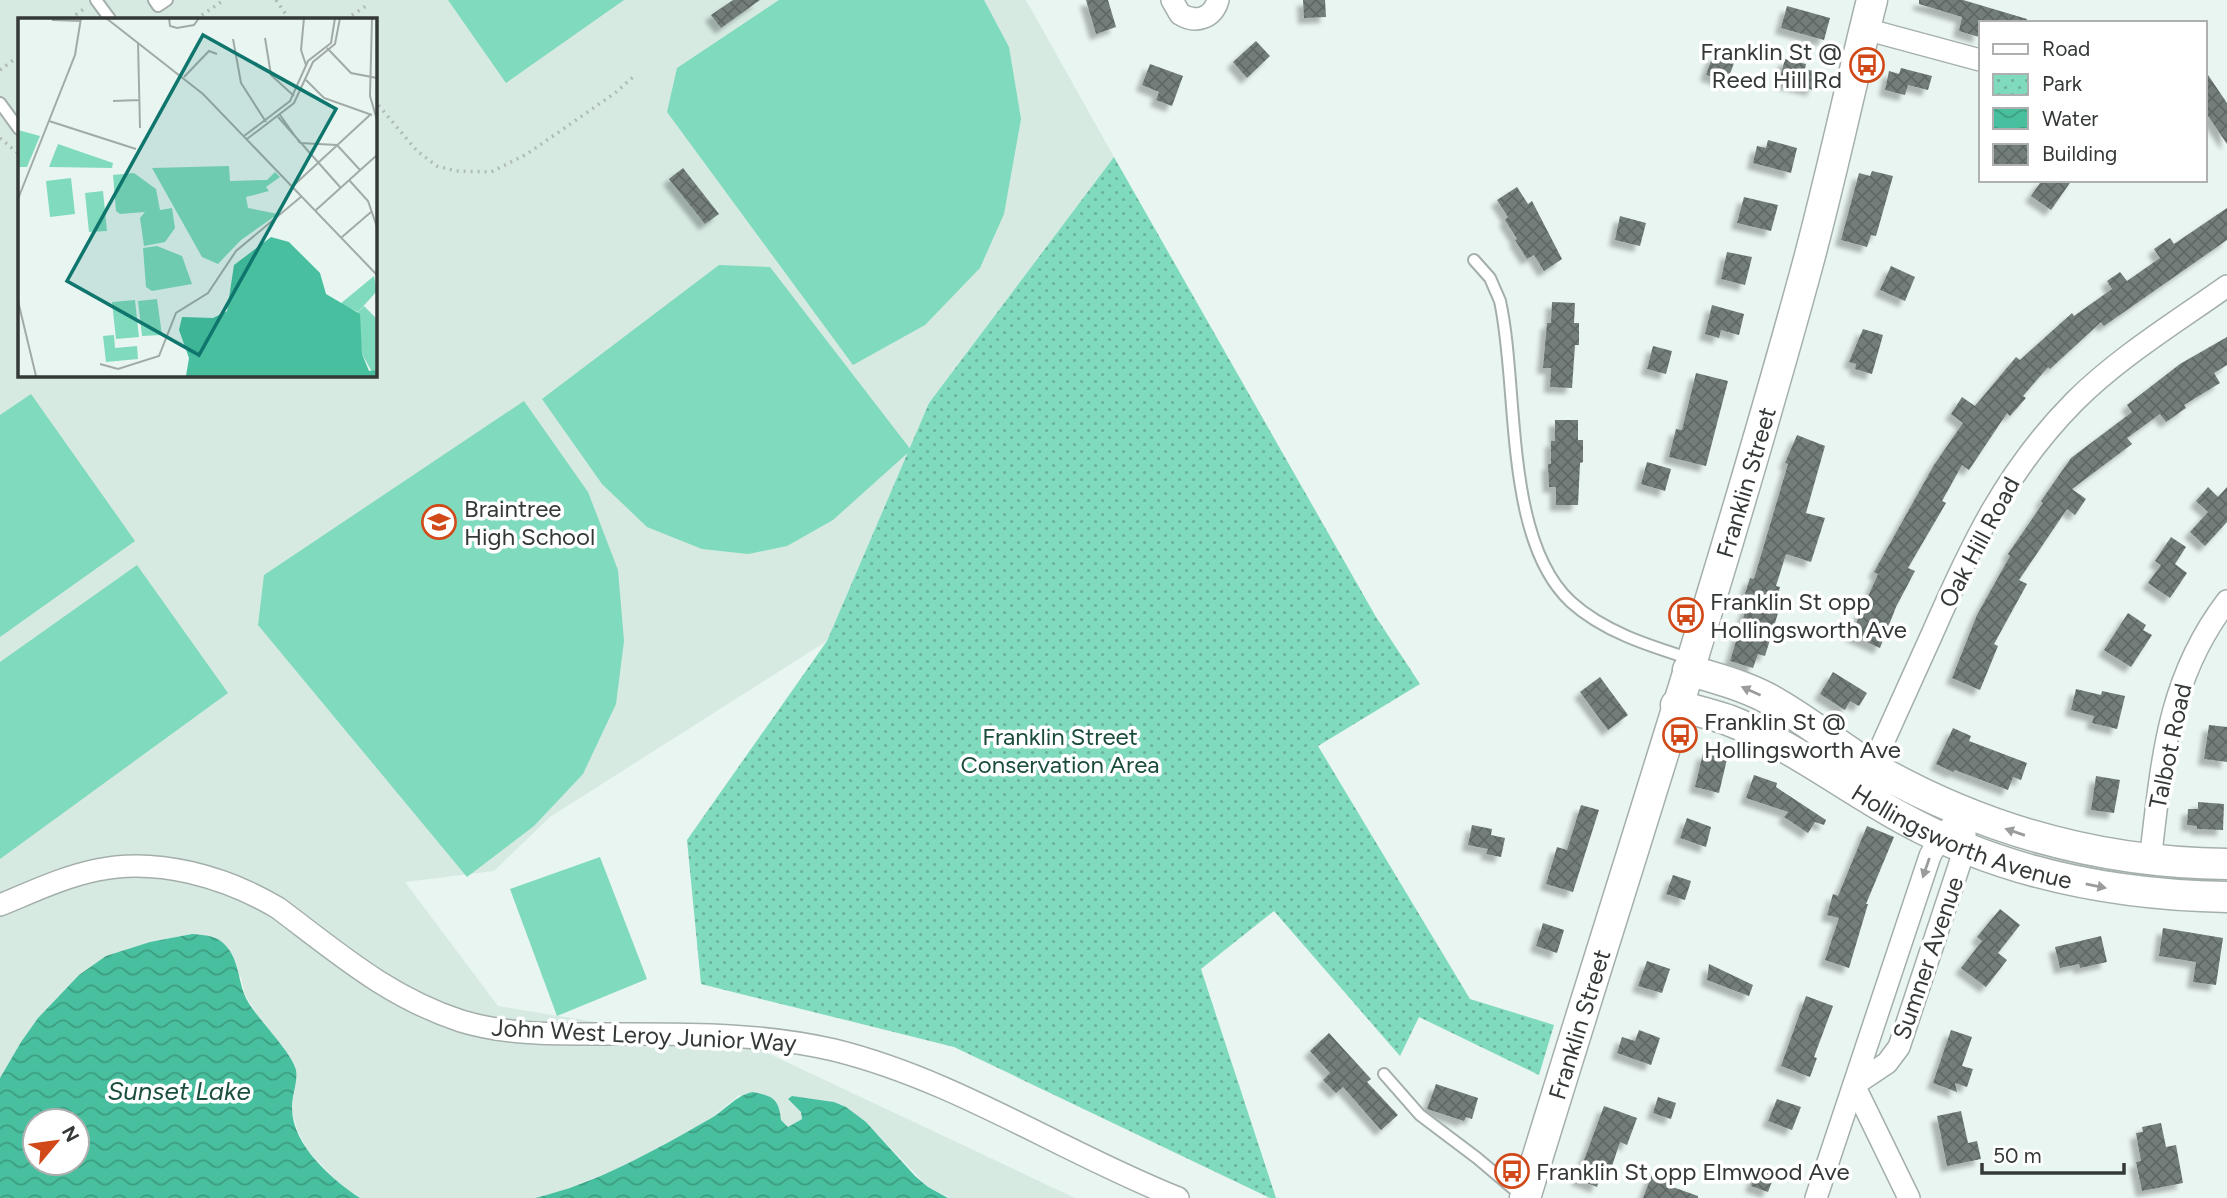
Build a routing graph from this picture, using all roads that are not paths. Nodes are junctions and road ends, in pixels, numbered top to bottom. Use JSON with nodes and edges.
{"nodes":[{"id":1,"x":96,"y":0,"type":"edge"},
{"id":2,"x":154,"y":0,"type":"edge"},
{"id":3,"x":167,"y":0,"type":"edge"},
{"id":4,"x":1172,"y":0,"type":"edge"},
{"id":5,"x":1218,"y":0,"type":"edge"},
{"id":6,"x":1872,"y":0,"type":"edge"},
{"id":7,"x":109,"y":18,"type":"edge"},
{"id":8,"x":1865,"y":29,"type":"junction"},
{"id":9,"x":1979,"y":60,"type":"edge"},
{"id":10,"x":0,"y":103,"type":"edge"},
{"id":11,"x":18,"y":129,"type":"edge"},
{"id":12,"x":1474,"y":260,"type":"dead end"},
{"id":13,"x":2227,"y":286,"type":"edge"},
{"id":14,"x":2227,"y":601,"type":"edge"},
{"id":15,"x":1689,"y":664,"type":"junction"},
{"id":16,"x":1676,"y":705,"type":"junction"},
{"id":17,"x":1866,"y":780,"type":"junction"},
{"id":18,"x":1965,"y":813,"type":"junction"},
{"id":19,"x":1953,"y":842,"type":"junction"},
{"id":20,"x":2162,"y":862,"type":"junction"},
{"id":21,"x":2227,"y":864,"type":"edge"},
{"id":22,"x":2172,"y":894,"type":"junction"},
{"id":23,"x":2227,"y":897,"type":"edge"},
{"id":24,"x":0,"y":905,"type":"edge"},
{"id":25,"x":1384,"y":1073,"type":"dead end"},
{"id":26,"x":1854,"y":1085,"type":"junction"},
{"id":27,"x":1178,"y":1198,"type":"edge"},
{"id":28,"x":1525,"y":1198,"type":"edge"},
{"id":29,"x":1816,"y":1198,"type":"edge"},
{"id":30,"x":1909,"y":1198,"type":"edge"}],
"edges":[{"from":1,"to":7,"type":"lane"},
{"from":2,"to":3,"type":"lane"},
{"from":4,"to":5,"type":"street"},
{"from":6,"to":8,"type":"main road","name":"Franklin Street"},
{"from":8,"to":9,"type":"street"},
{"from":8,"to":15,"type":"main road","name":"Franklin Street"},
{"from":10,"to":11,"type":"lane"},
{"from":12,"to":15,"type":"lane"},
{"from":13,"to":17,"type":"street","name":"Oak Hill Road"},
{"from":14,"to":20,"type":"street","name":"Talbot Road"},
{"from":15,"to":16,"type":"main road","name":"Franklin Street"},
{"from":17,"to":15,"type":"main road","name":"Hollingsworth Avenue","one_way":true},
{"from":16,"to":17,"type":"main road","name":"Hollingsworth Avenue"},
{"from":16,"to":28,"type":"main road","name":"Franklin Street"},
{"from":17,"to":18,"type":"main road","name":"Hollingsworth Avenue"},
{"from":17,"to":19,"type":"main road","name":"Hollingsworth Avenue"},
{"from":18,"to":19,"type":"street","name":"Sumner Avenue"},
{"from":20,"to":18,"type":"main road","name":"Hollingsworth Avenue","one_way":true},
{"from":19,"to":22,"type":"main road","name":"Hollingsworth Avenue","one_way":true},
{"from":19,"to":26,"type":"street","name":"Sumner Avenue","one_way":true},
{"from":19,"to":26,"type":"street","name":"Sumner Avenue"},
{"from":20,"to":21,"type":"main road","name":"Hollingsworth Avenue"},
{"from":20,"to":22,"type":"main road"},
{"from":22,"to":23,"type":"main road","name":"Hollingsworth Avenue"},
{"from":24,"to":27,"type":"street","name":"John West Leroy Junior Way"},
{"from":25,"to":28,"type":"lane"},
{"from":26,"to":29,"type":"street","name":"Sumner Avenue"},
{"from":26,"to":30,"type":"street"}]}
